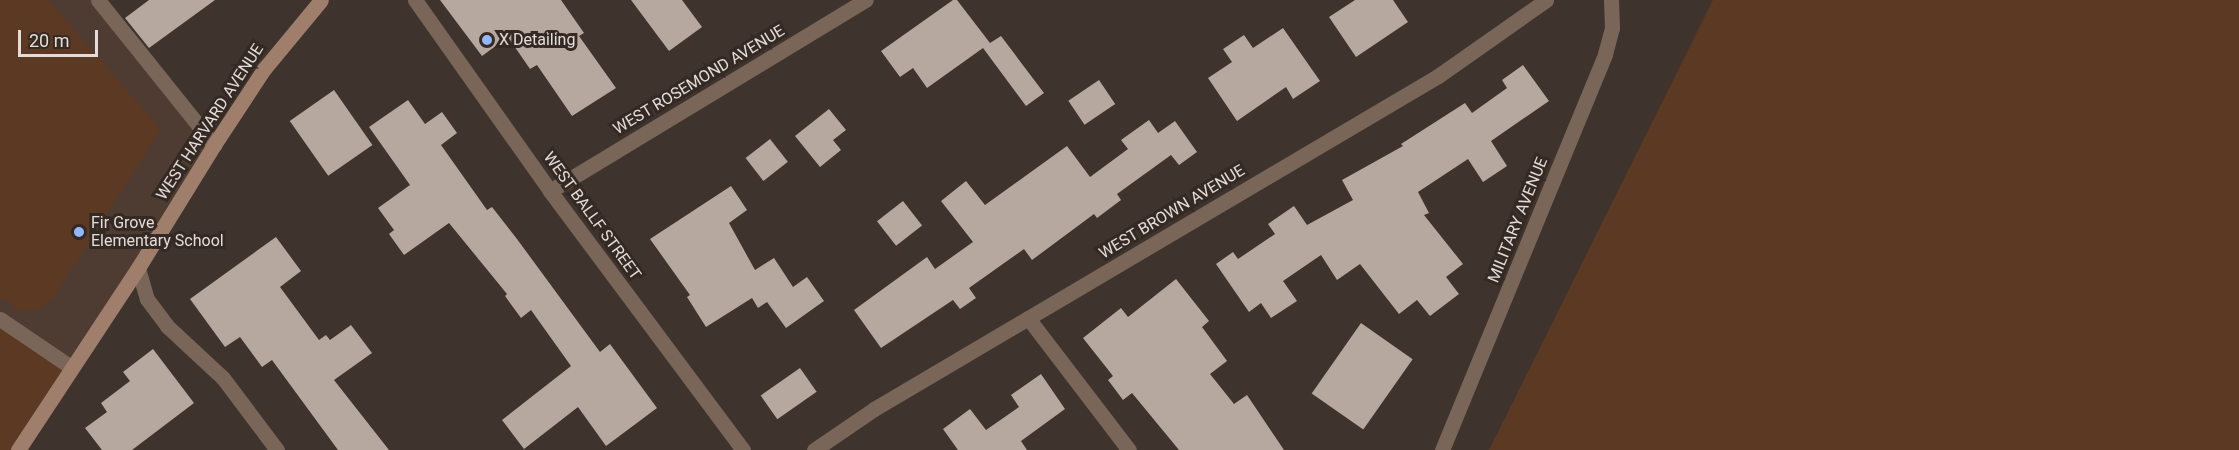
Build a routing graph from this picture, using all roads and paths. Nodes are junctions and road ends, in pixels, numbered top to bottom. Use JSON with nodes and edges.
{"nodes":[{"id":1,"x":98,"y":0,"type":"edge"},
{"id":2,"x":321,"y":0,"type":"edge"},
{"id":3,"x":415,"y":0,"type":"edge"},
{"id":4,"x":866,"y":0,"type":"edge"},
{"id":5,"x":1546,"y":0,"type":"edge"},
{"id":6,"x":1611,"y":0,"type":"edge"},
{"id":7,"x":214,"y":145,"type":"junction"},
{"id":8,"x":550,"y":191,"type":"junction"},
{"id":9,"x":138,"y":268,"type":"junction"},
{"id":10,"x":1028,"y":318,"type":"junction"},
{"id":11,"x":0,"y":320,"type":"edge"},
{"id":12,"x":71,"y":368,"type":"junction"},
{"id":13,"x":18,"y":450,"type":"edge"},
{"id":14,"x":277,"y":450,"type":"edge"},
{"id":15,"x":743,"y":450,"type":"edge"},
{"id":16,"x":814,"y":450,"type":"edge"},
{"id":17,"x":1129,"y":450,"type":"edge"},
{"id":18,"x":1442,"y":450,"type":"edge"}],
"edges":[{"from":1,"to":7,"type":"street"},
{"from":2,"to":7,"type":"main road","name":"WEST HARVARD AVENUE"},
{"from":3,"to":8,"type":"street","name":"WEST BALLF STREET"},
{"from":4,"to":8,"type":"street","name":"WEST ROSEMOND AVENUE"},
{"from":5,"to":10,"type":"street","name":"WEST BROWN AVENUE"},
{"from":6,"to":18,"type":"street","name":"MILITARY AVENUE"},
{"from":7,"to":9,"type":"main road","name":"WEST HARVARD AVENUE"},
{"from":8,"to":15,"type":"street","name":"WEST BALLF STREET"},
{"from":9,"to":12,"type":"main road","name":"WEST HARVARD AVENUE"},
{"from":9,"to":14,"type":"street"},
{"from":10,"to":16,"type":"street","name":"WEST BROWN AVENUE"},
{"from":10,"to":17,"type":"street"},
{"from":11,"to":12,"type":"street"},
{"from":12,"to":13,"type":"main road","name":"WEST HARVARD AVENUE"}]}
